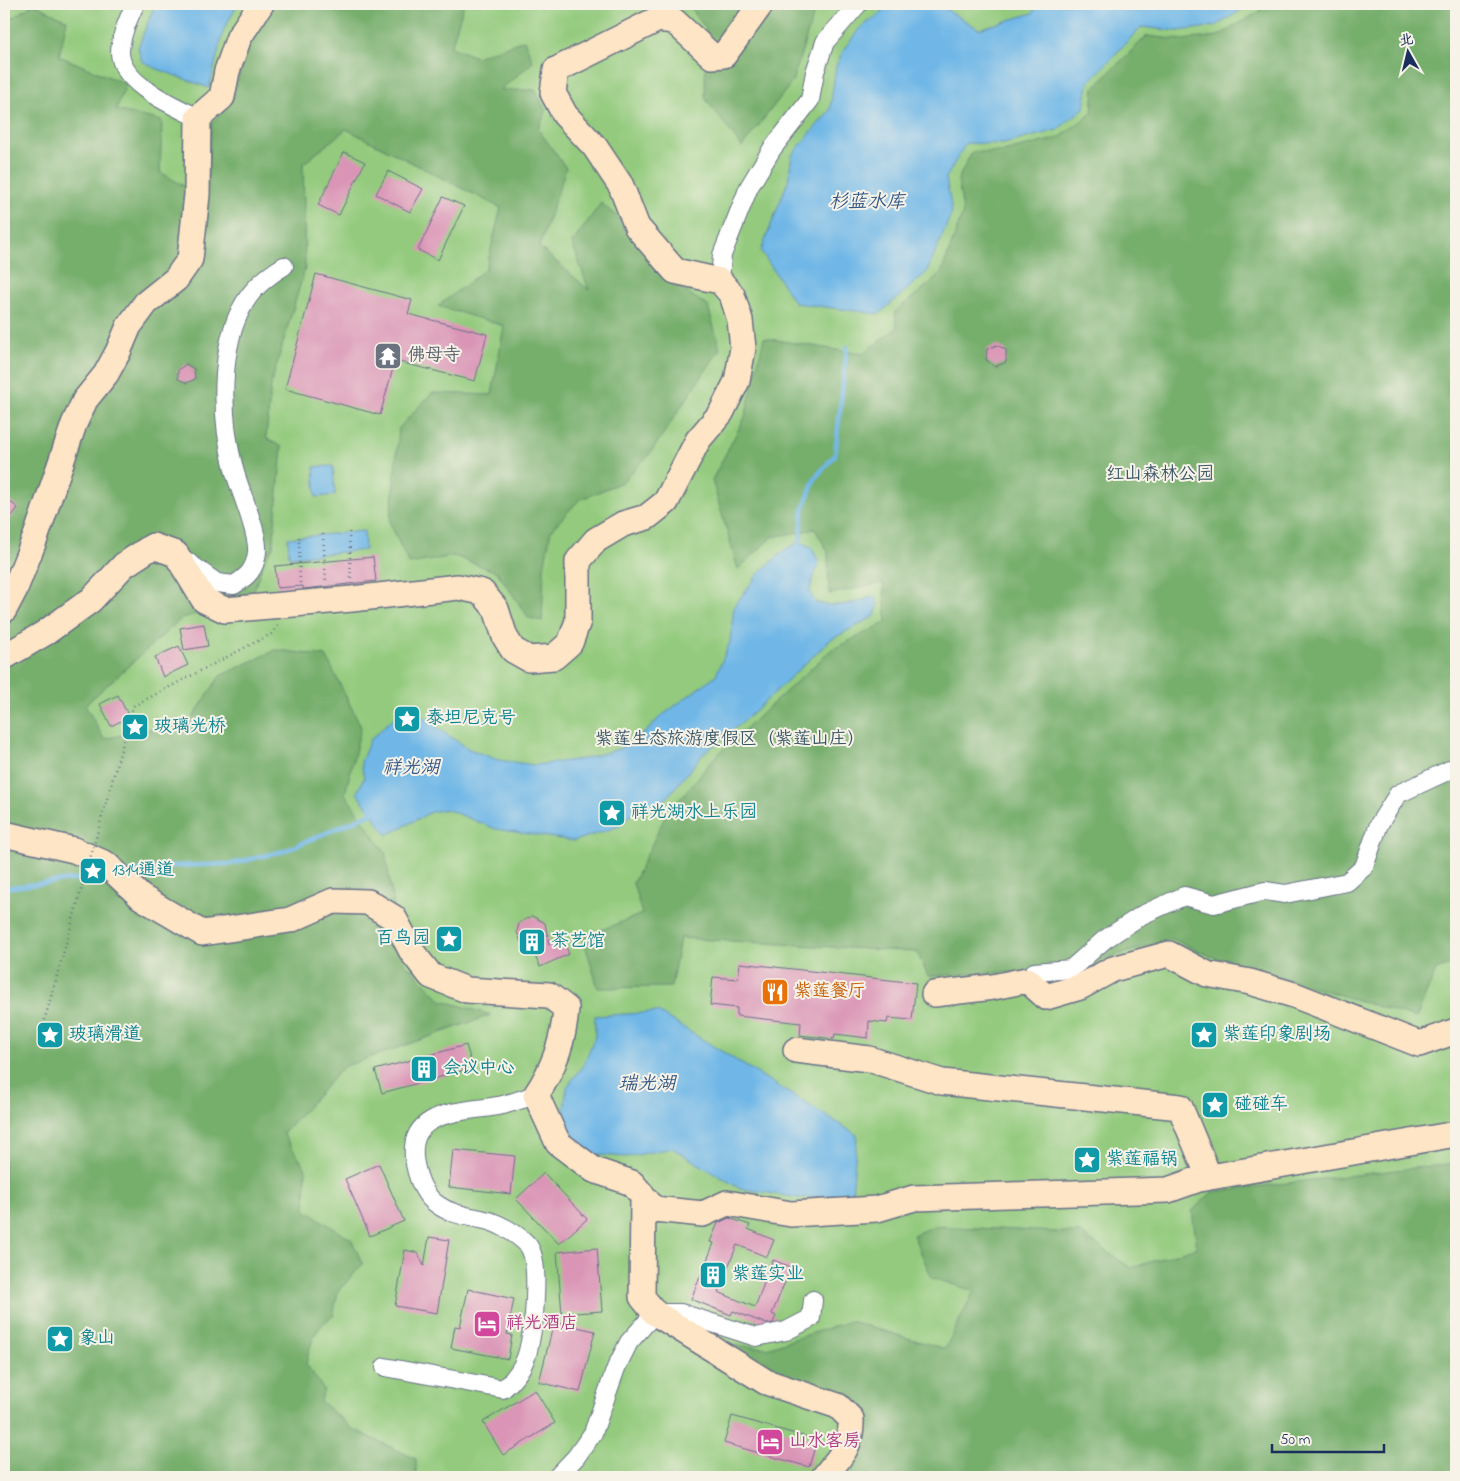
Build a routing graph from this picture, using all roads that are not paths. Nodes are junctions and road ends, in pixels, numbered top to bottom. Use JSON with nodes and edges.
{"nodes":[{"id":1,"x":135,"y":4,"type":"edge"},
{"id":2,"x":261,"y":4,"type":"edge"},
{"id":3,"x":761,"y":4,"type":"edge"},
{"id":4,"x":858,"y":4,"type":"edge"},
{"id":5,"x":198,"y":118,"type":"junction"},
{"id":6,"x":284,"y":266,"type":"dead end"},
{"id":7,"x":720,"y":281,"type":"junction"},
{"id":8,"x":176,"y":554,"type":"junction"},
{"id":9,"x":4,"y":610,"type":"edge"},
{"id":10,"x":4,"y":657,"type":"edge"},
{"id":11,"x":1456,"y":767,"type":"edge"},
{"id":12,"x":4,"y":834,"type":"edge"},
{"id":13,"x":1027,"y":980,"type":"junction"},
{"id":14,"x":934,"y":994,"type":"dead end"},
{"id":15,"x":1456,"y":1031,"type":"edge"},
{"id":16,"x":796,"y":1050,"type":"dead end"},
{"id":17,"x":536,"y":1094,"type":"junction"},
{"id":18,"x":1456,"y":1134,"type":"edge"},
{"id":19,"x":1210,"y":1177,"type":"junction"},
{"id":20,"x":643,"y":1199,"type":"junction"},
{"id":21,"x":813,"y":1300,"type":"dead end"},
{"id":22,"x":655,"y":1313,"type":"junction"},
{"id":23,"x":385,"y":1367,"type":"dead end"},
{"id":24,"x":556,"y":1477,"type":"edge"},
{"id":25,"x":824,"y":1477,"type":"edge"}],
"edges":[{"from":1,"to":5,"type":"street"},
{"from":2,"to":5,"type":"street"},
{"from":3,"to":7,"type":"street"},
{"from":4,"to":7,"type":"street"},
{"from":5,"to":9,"type":"street"},
{"from":6,"to":8,"type":"street"},
{"from":7,"to":8,"type":"street"},
{"from":8,"to":10,"type":"street"},
{"from":11,"to":13,"type":"street"},
{"from":12,"to":17,"type":"street"},
{"from":13,"to":14,"type":"street"},
{"from":13,"to":15,"type":"street"},
{"from":16,"to":19,"type":"street"},
{"from":17,"to":20,"type":"street"},
{"from":17,"to":23,"type":"street"},
{"from":18,"to":19,"type":"street"},
{"from":19,"to":20,"type":"street"},
{"from":20,"to":22,"type":"street"},
{"from":21,"to":22,"type":"street"},
{"from":22,"to":24,"type":"street"},
{"from":22,"to":25,"type":"street"}]}
